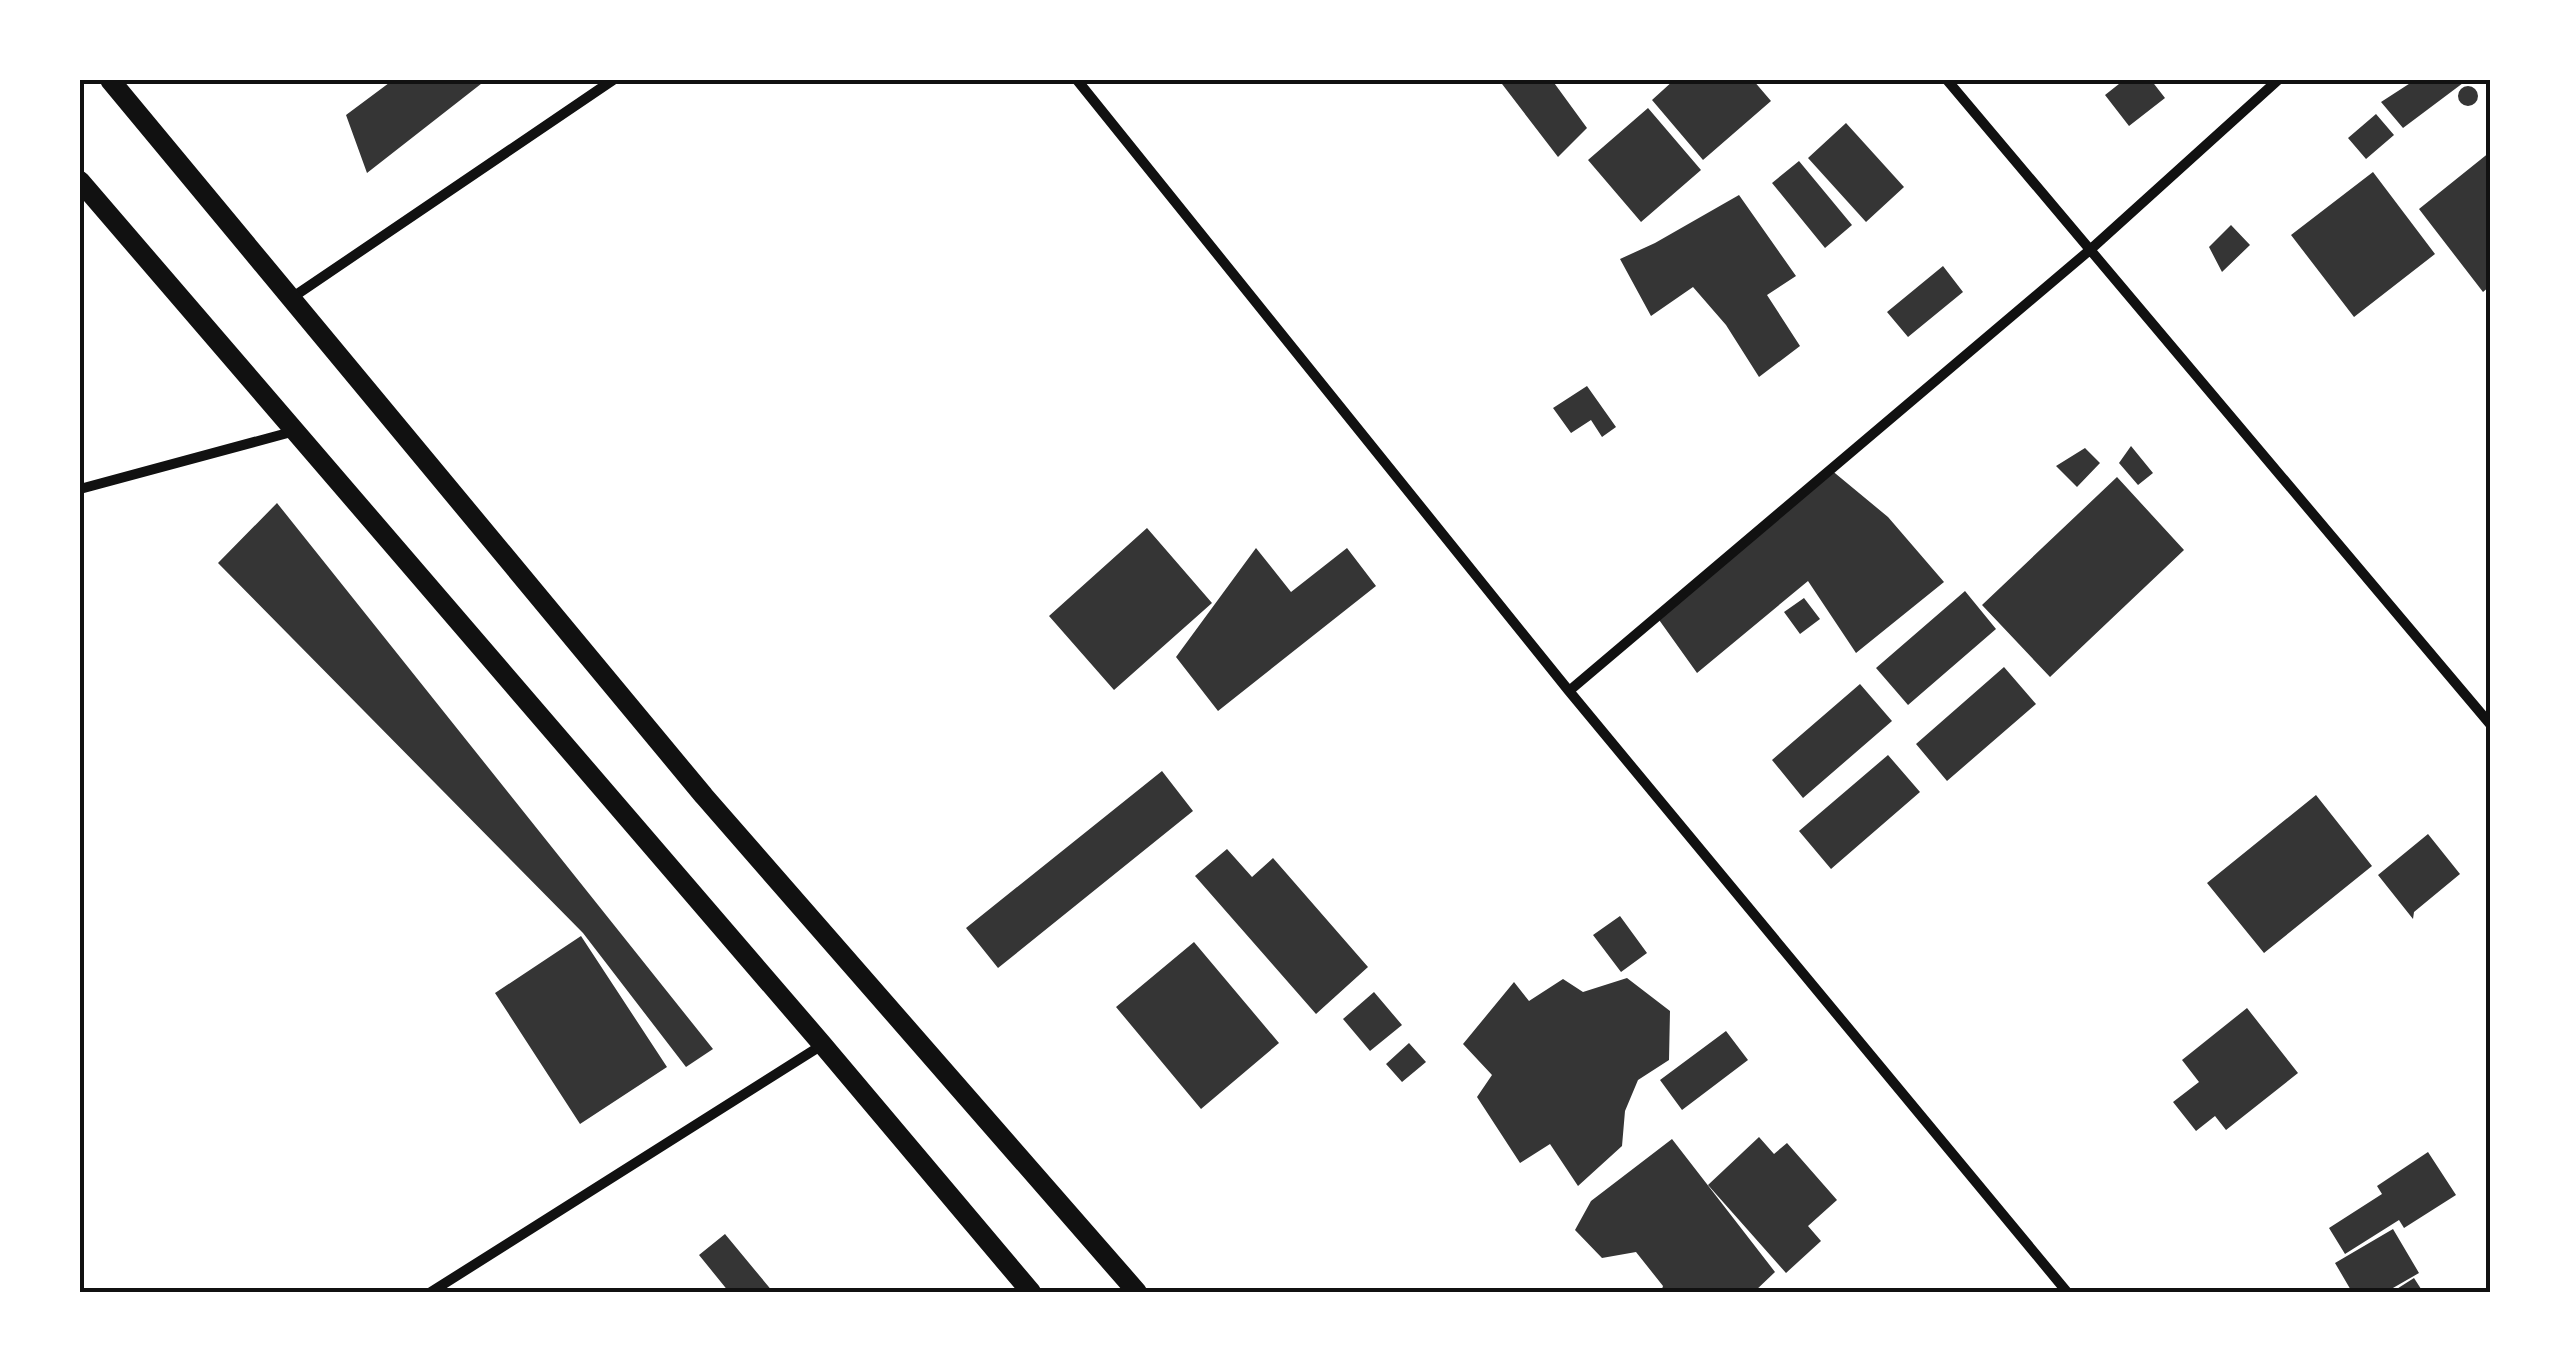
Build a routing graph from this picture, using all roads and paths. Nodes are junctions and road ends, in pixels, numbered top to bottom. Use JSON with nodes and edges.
{"nodes":[{"id":1,"x":110,"y":80,"type":"edge"},
{"id":2,"x":613,"y":80,"type":"edge"},
{"id":3,"x":1077,"y":80,"type":"edge"},
{"id":4,"x":1947,"y":80,"type":"edge"},
{"id":5,"x":2278,"y":80,"type":"edge"},
{"id":6,"x":80,"y":181,"type":"edge"},
{"id":7,"x":2091,"y":249,"type":"junction"},
{"id":8,"x":294,"y":297,"type":"junction"},
{"id":9,"x":294,"y":431,"type":"junction"},
{"id":10,"x":80,"y":489,"type":"edge"},
{"id":11,"x":1569,"y":692,"type":"junction"},
{"id":12,"x":2490,"y":724,"type":"edge"},
{"id":13,"x":822,"y":1044,"type":"junction"},
{"id":14,"x":431,"y":1292,"type":"edge"},
{"id":15,"x":1031,"y":1292,"type":"edge"},
{"id":16,"x":1137,"y":1292,"type":"edge"},
{"id":17,"x":2067,"y":1292,"type":"edge"}],
"edges":[{"from":1,"to":8,"type":"main road"},
{"from":2,"to":8,"type":"street"},
{"from":3,"to":11,"type":"street"},
{"from":4,"to":7,"type":"street"},
{"from":5,"to":7,"type":"street"},
{"from":6,"to":9,"type":"main road"},
{"from":7,"to":11,"type":"street"},
{"from":7,"to":12,"type":"street"},
{"from":8,"to":16,"type":"main road"},
{"from":9,"to":10,"type":"street"},
{"from":9,"to":13,"type":"main road"},
{"from":11,"to":17,"type":"street"},
{"from":13,"to":14,"type":"street"},
{"from":13,"to":15,"type":"main road"}]}
